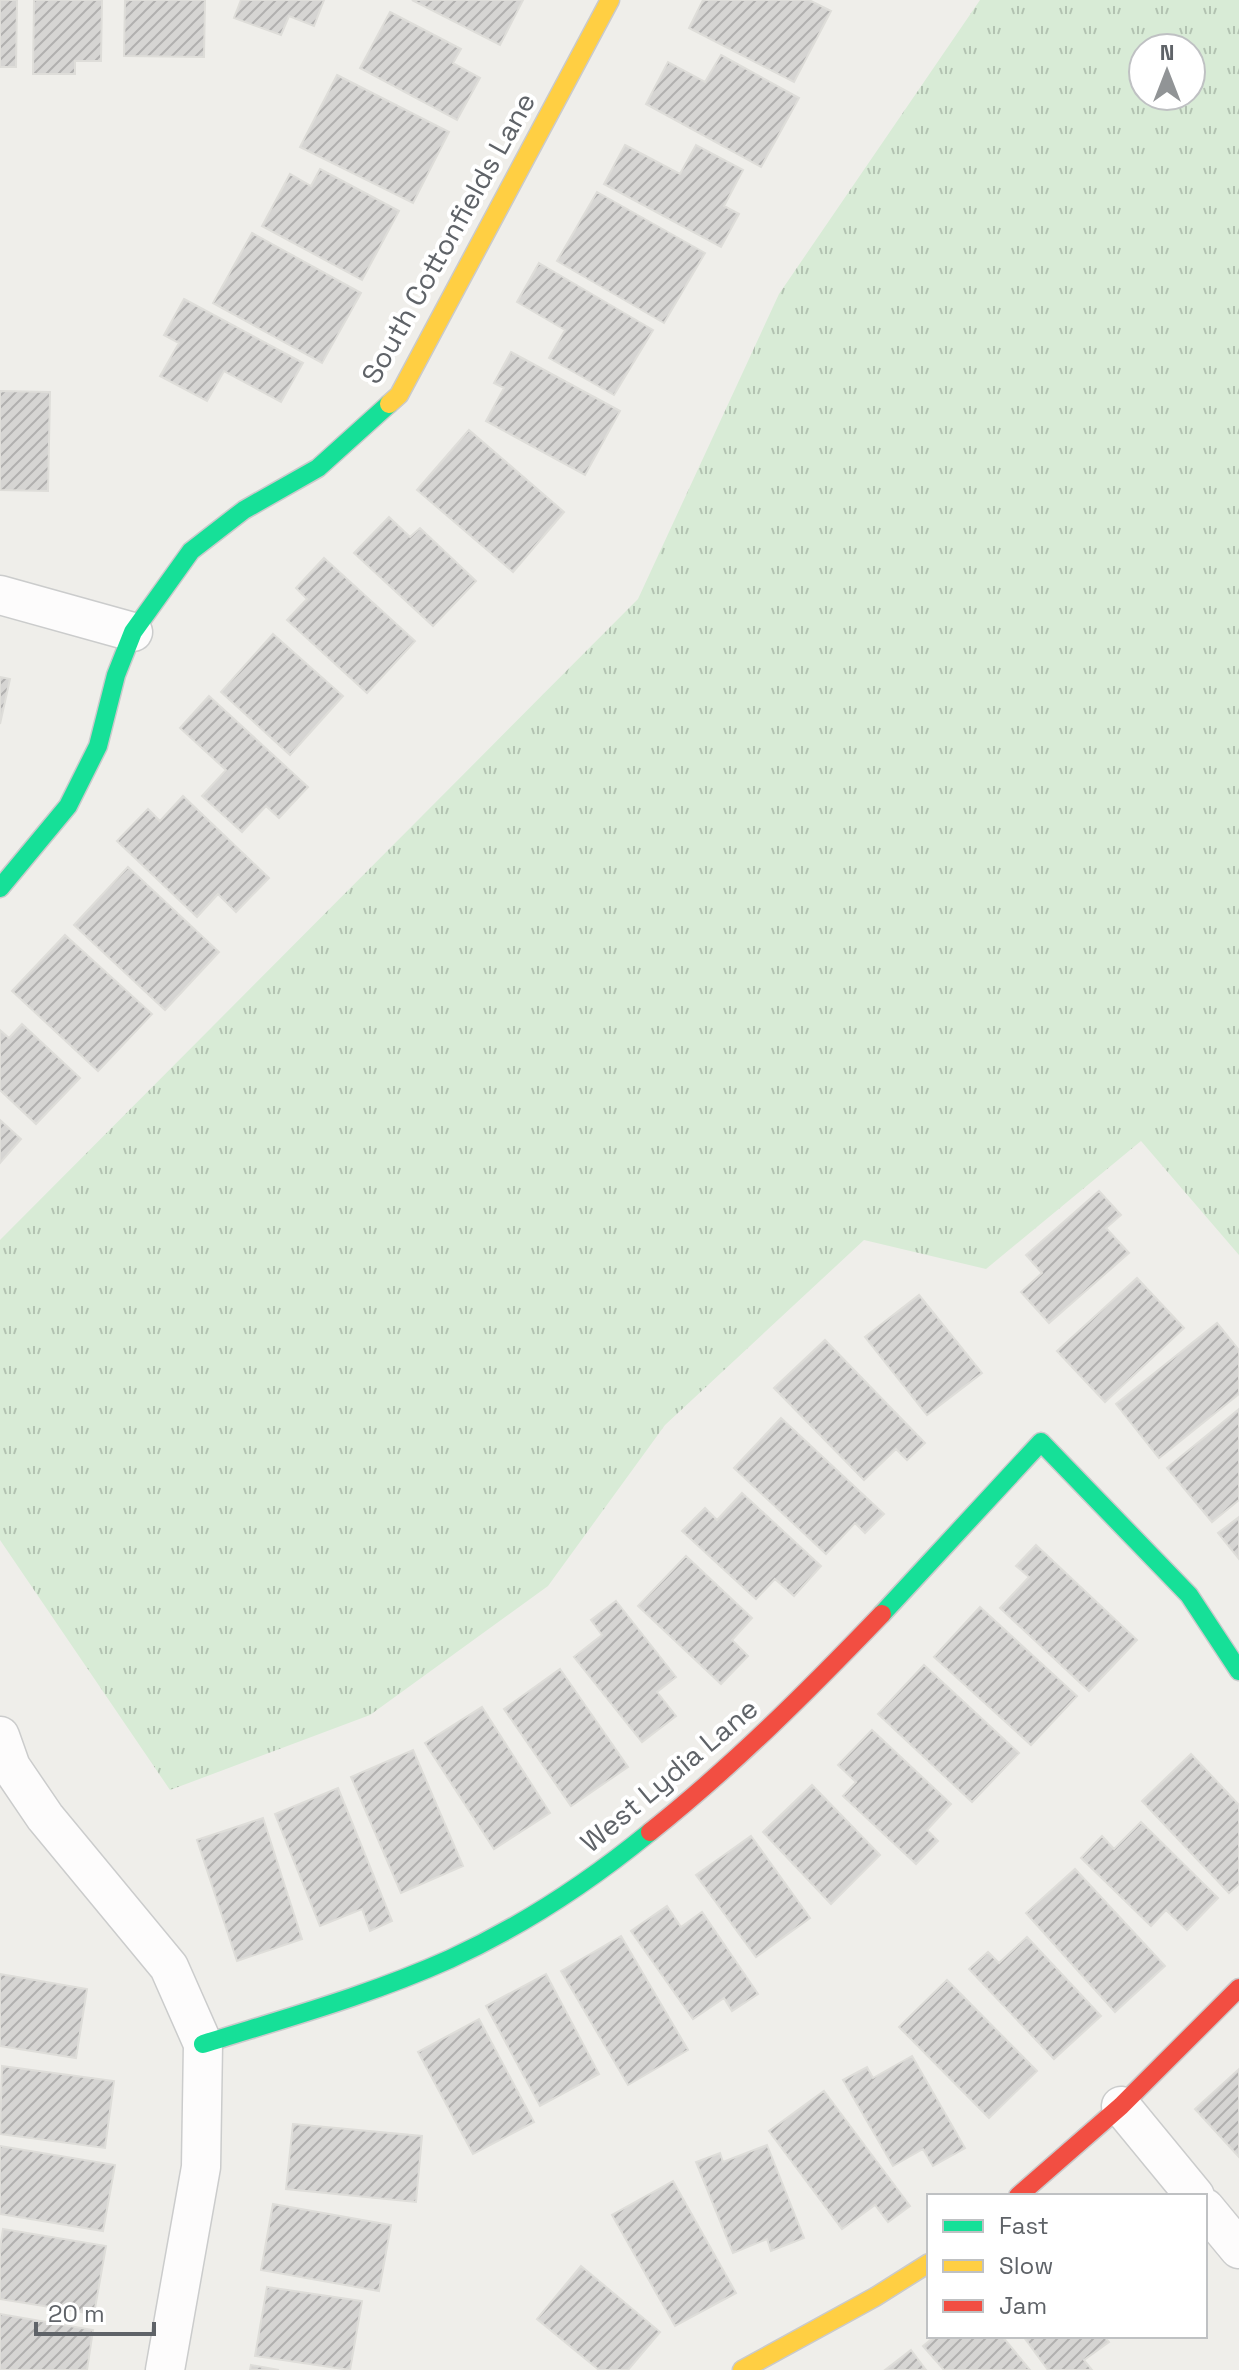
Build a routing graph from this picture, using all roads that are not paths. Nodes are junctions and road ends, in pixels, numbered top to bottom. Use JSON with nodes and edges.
{"nodes":[{"id":1,"x":610,"y":0,"type":"edge"},
{"id":2,"x":0,"y":595,"type":"edge"},
{"id":3,"x":133,"y":632,"type":"junction"},
{"id":4,"x":0,"y":888,"type":"edge"},
{"id":5,"x":1239,"y":1671,"type":"edge"},
{"id":6,"x":0,"y":1736,"type":"edge"},
{"id":7,"x":1239,"y":1988,"type":"edge"},
{"id":8,"x":203,"y":2044,"type":"junction"},
{"id":9,"x":1121,"y":2106,"type":"junction"},
{"id":10,"x":1020,"y":2194,"type":"edge"},
{"id":11,"x":1193,"y":2194,"type":"edge"},
{"id":12,"x":1207,"y":2210,"type":"edge"},
{"id":13,"x":1239,"y":2249,"type":"edge"},
{"id":14,"x":927,"y":2264,"type":"edge"},
{"id":15,"x":165,"y":2370,"type":"edge"},
{"id":16,"x":742,"y":2370,"type":"edge"}],
"edges":[{"from":1,"to":3,"type":"street","name":"South Cottonfields Lane"},
{"from":2,"to":3,"type":"street"},
{"from":3,"to":4,"type":"street","name":"South Cottonfields Lane"},
{"from":5,"to":8,"type":"street","name":"West Lydia Lane"},
{"from":6,"to":8,"type":"street"},
{"from":7,"to":9,"type":"street"},
{"from":8,"to":15,"type":"street"},
{"from":9,"to":10,"type":"street"},
{"from":9,"to":11,"type":"street"},
{"from":12,"to":13,"type":"street"},
{"from":14,"to":16,"type":"street"}]}
